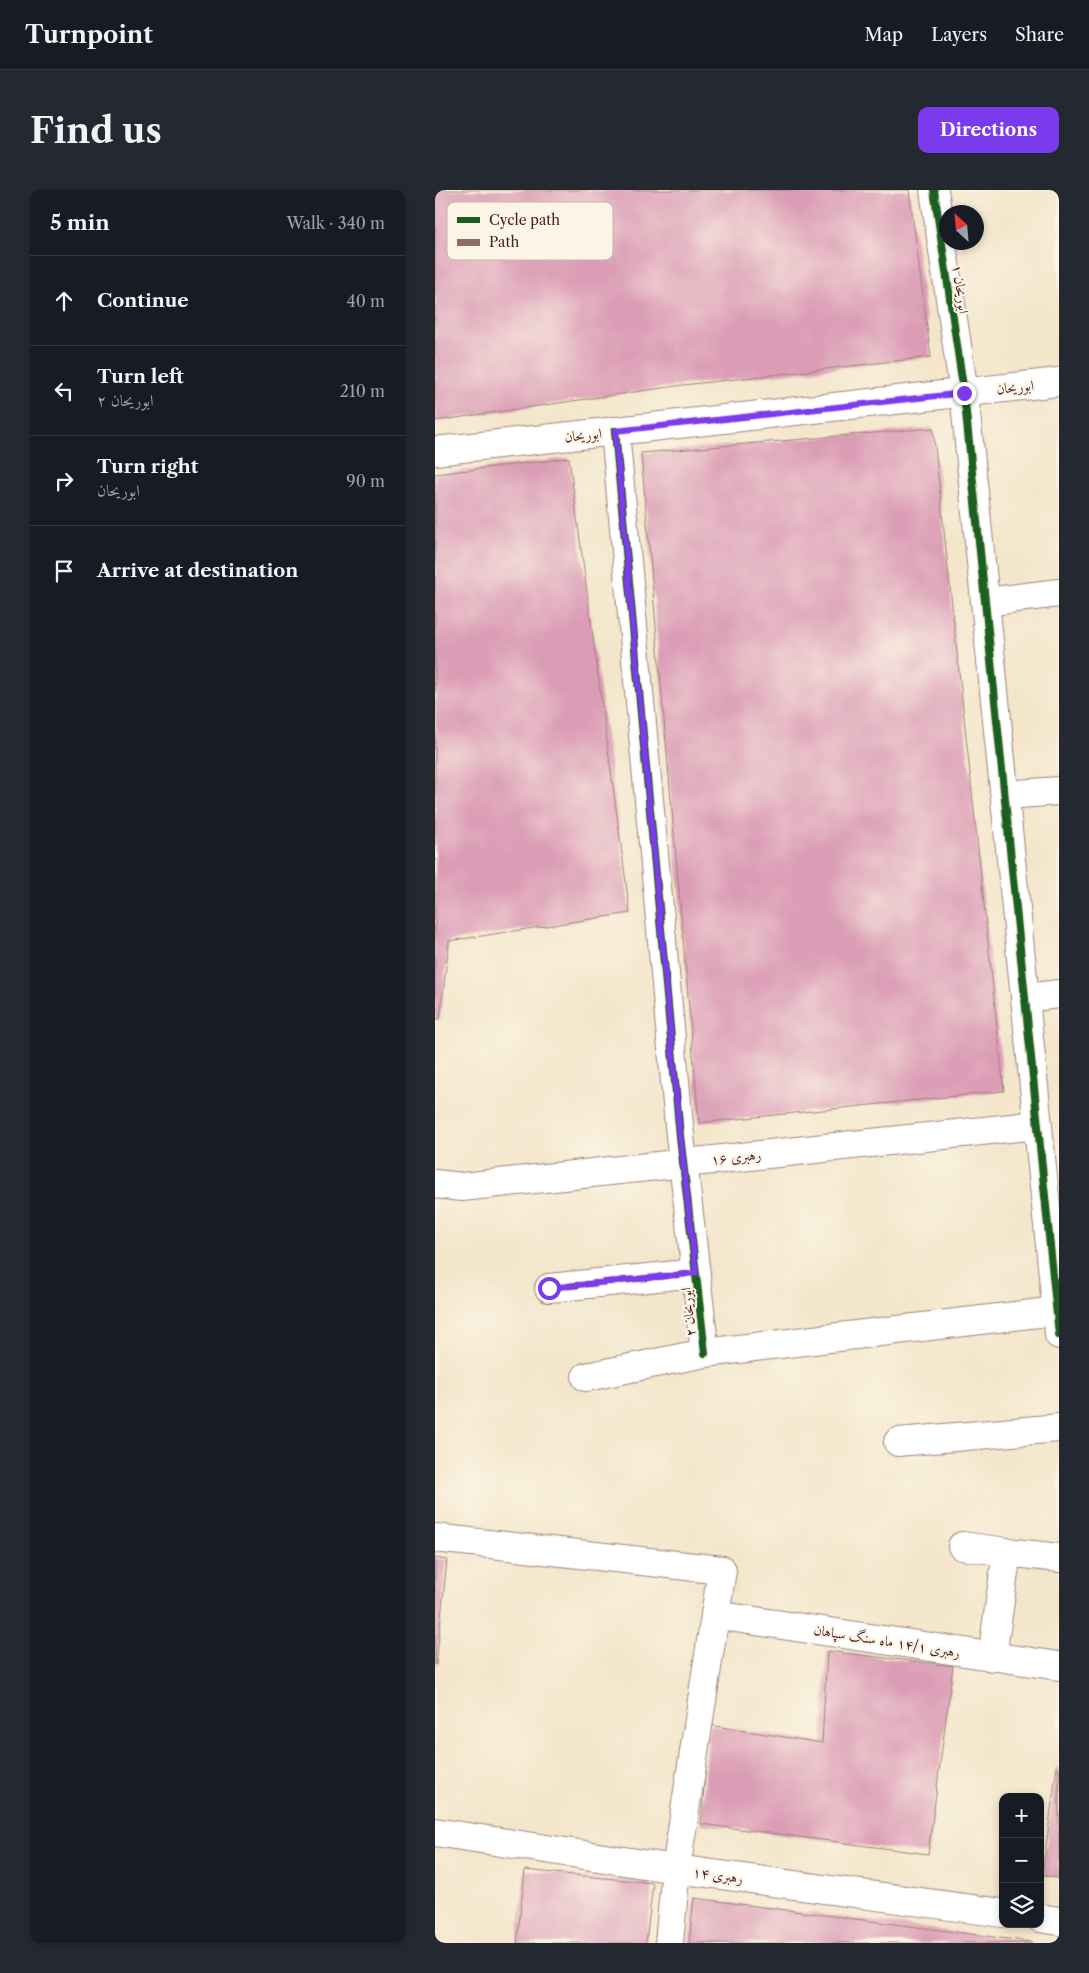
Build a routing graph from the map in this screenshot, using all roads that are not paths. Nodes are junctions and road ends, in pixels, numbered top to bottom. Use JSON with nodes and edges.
{"nodes":[{"id":1,"x":934,"y":190,"type":"edge"},
{"id":2,"x":1059,"y":382,"type":"edge"},
{"id":3,"x":964,"y":393,"type":"junction"},
{"id":4,"x":615,"y":431,"type":"junction"},
{"id":5,"x":435,"y":451,"type":"edge"},
{"id":6,"x":1059,"y":593,"type":"edge"},
{"id":7,"x":985,"y":602,"type":"junction"},
{"id":8,"x":1059,"y":791,"type":"edge"},
{"id":9,"x":1005,"y":795,"type":"junction"},
{"id":10,"x":1059,"y":994,"type":"edge"},
{"id":11,"x":1025,"y":998,"type":"junction"},
{"id":12,"x":1038,"y":1124,"type":"junction"},
{"id":13,"x":683,"y":1163,"type":"junction"},
{"id":14,"x":435,"y":1184,"type":"edge"},
{"id":15,"x":1052,"y":1187,"type":"edge"},
{"id":16,"x":696,"y":1273,"type":"junction"},
{"id":17,"x":549,"y":1288,"type":"dead end"},
{"id":18,"x":1058,"y":1323,"type":"edge"},
{"id":19,"x":705,"y":1353,"type":"junction"},
{"id":20,"x":586,"y":1377,"type":"dead end"},
{"id":21,"x":1059,"y":1428,"type":"edge"},
{"id":22,"x":898,"y":1442,"type":"dead end"},
{"id":23,"x":435,"y":1538,"type":"edge"},
{"id":24,"x":962,"y":1546,"type":"dead end"},
{"id":25,"x":1007,"y":1552,"type":"junction"},
{"id":26,"x":1059,"y":1558,"type":"edge"},
{"id":27,"x":715,"y":1616,"type":"junction"},
{"id":28,"x":992,"y":1657,"type":"junction"},
{"id":29,"x":1059,"y":1666,"type":"edge"},
{"id":30,"x":435,"y":1832,"type":"edge"},
{"id":31,"x":676,"y":1870,"type":"junction"},
{"id":32,"x":999,"y":1912,"type":"edge"},
{"id":33,"x":1044,"y":1919,"type":"edge"},
{"id":34,"x":1059,"y":1921,"type":"edge"},
{"id":35,"x":669,"y":1943,"type":"edge"}],
"edges":[{"from":1,"to":3,"type":"street","name":"ابوریحان ۱"},
{"from":2,"to":3,"type":"street","name":"ابوریحان"},
{"from":3,"to":4,"type":"street","name":"ابوریحان"},
{"from":3,"to":7,"type":"street","name":"ابوریحان ۱"},
{"from":4,"to":5,"type":"street","name":"ابوریحان"},
{"from":4,"to":13,"type":"street","name":"ابوریحان ۲"},
{"from":6,"to":7,"type":"street"},
{"from":7,"to":9,"type":"street","name":"ابوریحان ۱"},
{"from":8,"to":9,"type":"street"},
{"from":9,"to":11,"type":"street","name":"ابوریحان ۱"},
{"from":10,"to":11,"type":"street"},
{"from":11,"to":12,"type":"street","name":"ابوریحان ۱"},
{"from":12,"to":13,"type":"street","name":"رهبری ۱۶"},
{"from":12,"to":15,"type":"street","name":"ابوریحان ۱"},
{"from":13,"to":14,"type":"street","name":"رهبری ۱۶"},
{"from":13,"to":16,"type":"street","name":"ابوریحان ۲"},
{"from":15,"to":18,"type":"street","name":"ابوریحان ۱"},
{"from":16,"to":17,"type":"street"},
{"from":16,"to":19,"type":"street","name":"ابوریحان ۲"},
{"from":18,"to":19,"type":"street"},
{"from":19,"to":20,"type":"street"},
{"from":21,"to":22,"type":"street"},
{"from":23,"to":27,"type":"street"},
{"from":24,"to":25,"type":"street"},
{"from":25,"to":26,"type":"street"},
{"from":25,"to":28,"type":"street"},
{"from":27,"to":28,"type":"street","name":"رهبری ۱۴/۱ ماه سنگ سپاهان"},
{"from":27,"to":31,"type":"street"},
{"from":28,"to":29,"type":"street","name":"رهبری ۱۴/۱ ماه سنگ سپاهان"},
{"from":30,"to":31,"type":"street","name":"رهبری ۱۴"},
{"from":31,"to":32,"type":"street","name":"رهبری ۱۴"},
{"from":31,"to":35,"type":"street"},
{"from":33,"to":34,"type":"street"}]}
